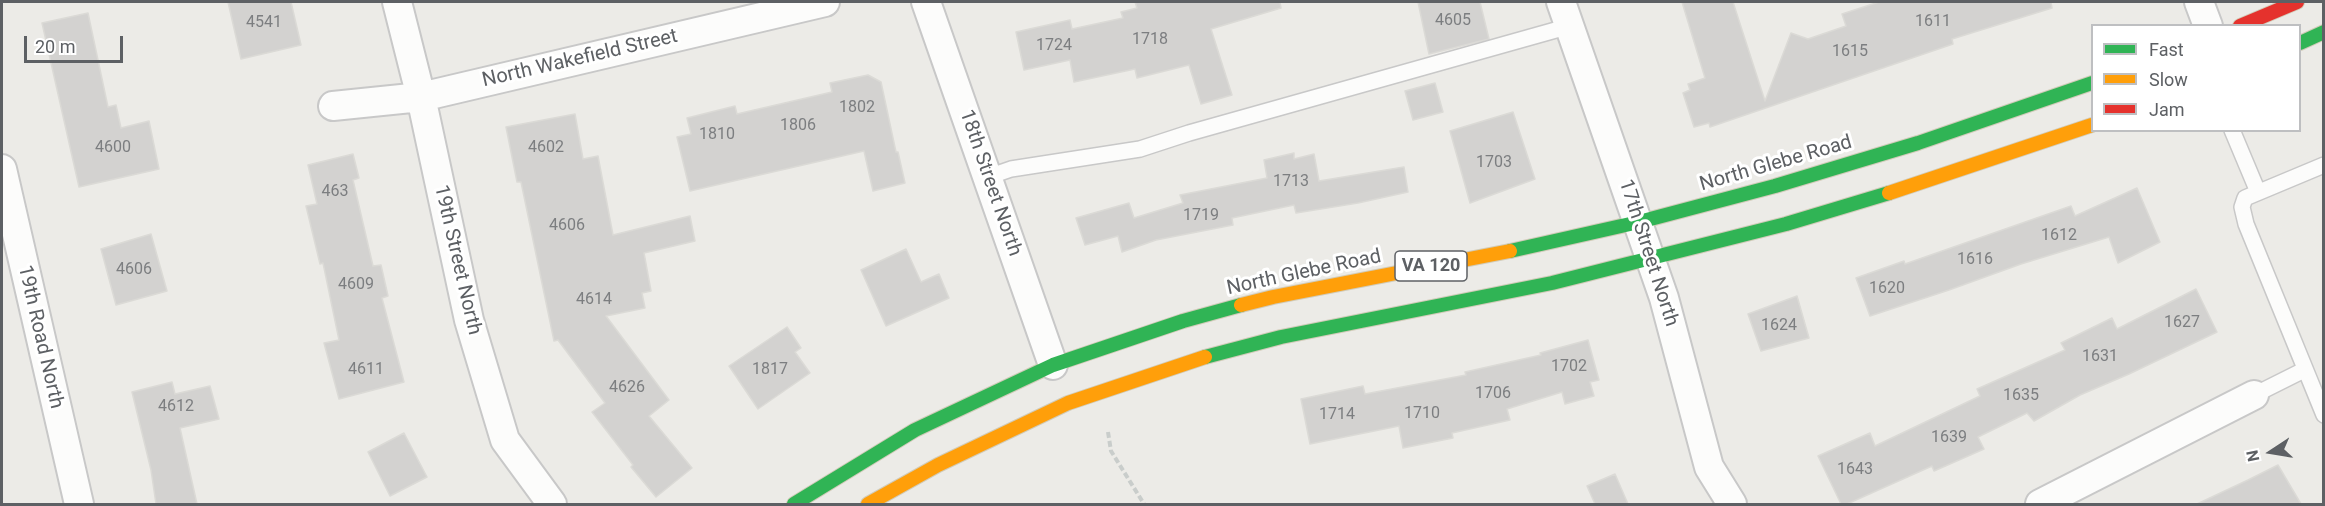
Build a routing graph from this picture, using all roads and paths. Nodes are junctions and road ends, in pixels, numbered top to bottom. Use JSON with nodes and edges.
{"nodes":[{"id":1,"x":397,"y":2,"type":"edge"},
{"id":2,"x":825,"y":2,"type":"edge"},
{"id":3,"x":926,"y":2,"type":"edge"},
{"id":4,"x":2199,"y":2,"type":"edge"},
{"id":5,"x":2297,"y":2,"type":"edge"},
{"id":6,"x":1565,"y":14,"type":"edge"},
{"id":7,"x":2207,"y":24,"type":"edge"},
{"id":8,"x":2245,"y":24,"type":"edge"},
{"id":9,"x":2324,"y":32,"type":"edge"},
{"id":10,"x":2301,"y":43,"type":"edge"},
{"id":11,"x":2091,"y":83,"type":"edge"},
{"id":12,"x":421,"y":96,"type":"junction"},
{"id":13,"x":333,"y":106,"type":"dead end"},
{"id":14,"x":2091,"y":125,"type":"edge"},
{"id":15,"x":2233,"y":132,"type":"edge"},
{"id":16,"x":2324,"y":165,"type":"edge"},
{"id":17,"x":2,"y":169,"type":"edge"},
{"id":18,"x":988,"y":177,"type":"junction"},
{"id":19,"x":2258,"y":192,"type":"junction"},
{"id":20,"x":1639,"y":222,"type":"junction"},
{"id":21,"x":1651,"y":259,"type":"junction"},
{"id":22,"x":1053,"y":365,"type":"junction"},
{"id":23,"x":2304,"y":370,"type":"junction"},
{"id":24,"x":2254,"y":396,"type":"joint"},
{"id":25,"x":2324,"y":415,"type":"edge"},
{"id":26,"x":1108,"y":432,"type":"dead end"},
{"id":27,"x":79,"y":504,"type":"edge"},
{"id":28,"x":552,"y":504,"type":"edge"},
{"id":29,"x":794,"y":504,"type":"edge"},
{"id":30,"x":868,"y":504,"type":"edge"},
{"id":31,"x":1144,"y":504,"type":"edge"},
{"id":32,"x":1732,"y":504,"type":"edge"},
{"id":33,"x":2040,"y":504,"type":"edge"}],
"edges":[{"from":1,"to":12,"type":"street","name":"19th Street North"},
{"from":2,"to":12,"type":"street","name":"North Wakefield Street"},
{"from":3,"to":18,"type":"street","name":"18th Street North"},
{"from":4,"to":7,"type":"street"},
{"from":5,"to":8,"type":"main road"},
{"from":6,"to":18,"type":"lane"},
{"from":6,"to":20,"type":"street","name":"17th Street North"},
{"from":9,"to":10,"type":"main road"},
{"from":11,"to":20,"type":"main road","name":"North Glebe Road","number":"VA 120"},
{"from":12,"to":13,"type":"street","name":"North Wakefield Street"},
{"from":12,"to":28,"type":"street","name":"19th Street North"},
{"from":14,"to":21,"type":"main road","number":"VA 120"},
{"from":15,"to":19,"type":"lane"},
{"from":16,"to":19,"type":"lane"},
{"from":17,"to":27,"type":"street","name":"19th Road North"},
{"from":18,"to":22,"type":"street","name":"18th Street North"},
{"from":19,"to":23,"type":"lane"},
{"from":20,"to":21,"type":"street","name":"17th Street North"},
{"from":20,"to":22,"type":"main road","name":"North Glebe Road","number":"VA 120"},
{"from":21,"to":30,"type":"main road","number":"VA 120"},
{"from":21,"to":32,"type":"street","name":"17th Street North"},
{"from":22,"to":29,"type":"main road","name":"North Glebe Road","number":"VA 120"},
{"from":23,"to":24,"type":"lane"},
{"from":23,"to":25,"type":"lane"},
{"from":24,"to":33,"type":"street"},
{"from":26,"to":31,"type":"path"}]}
